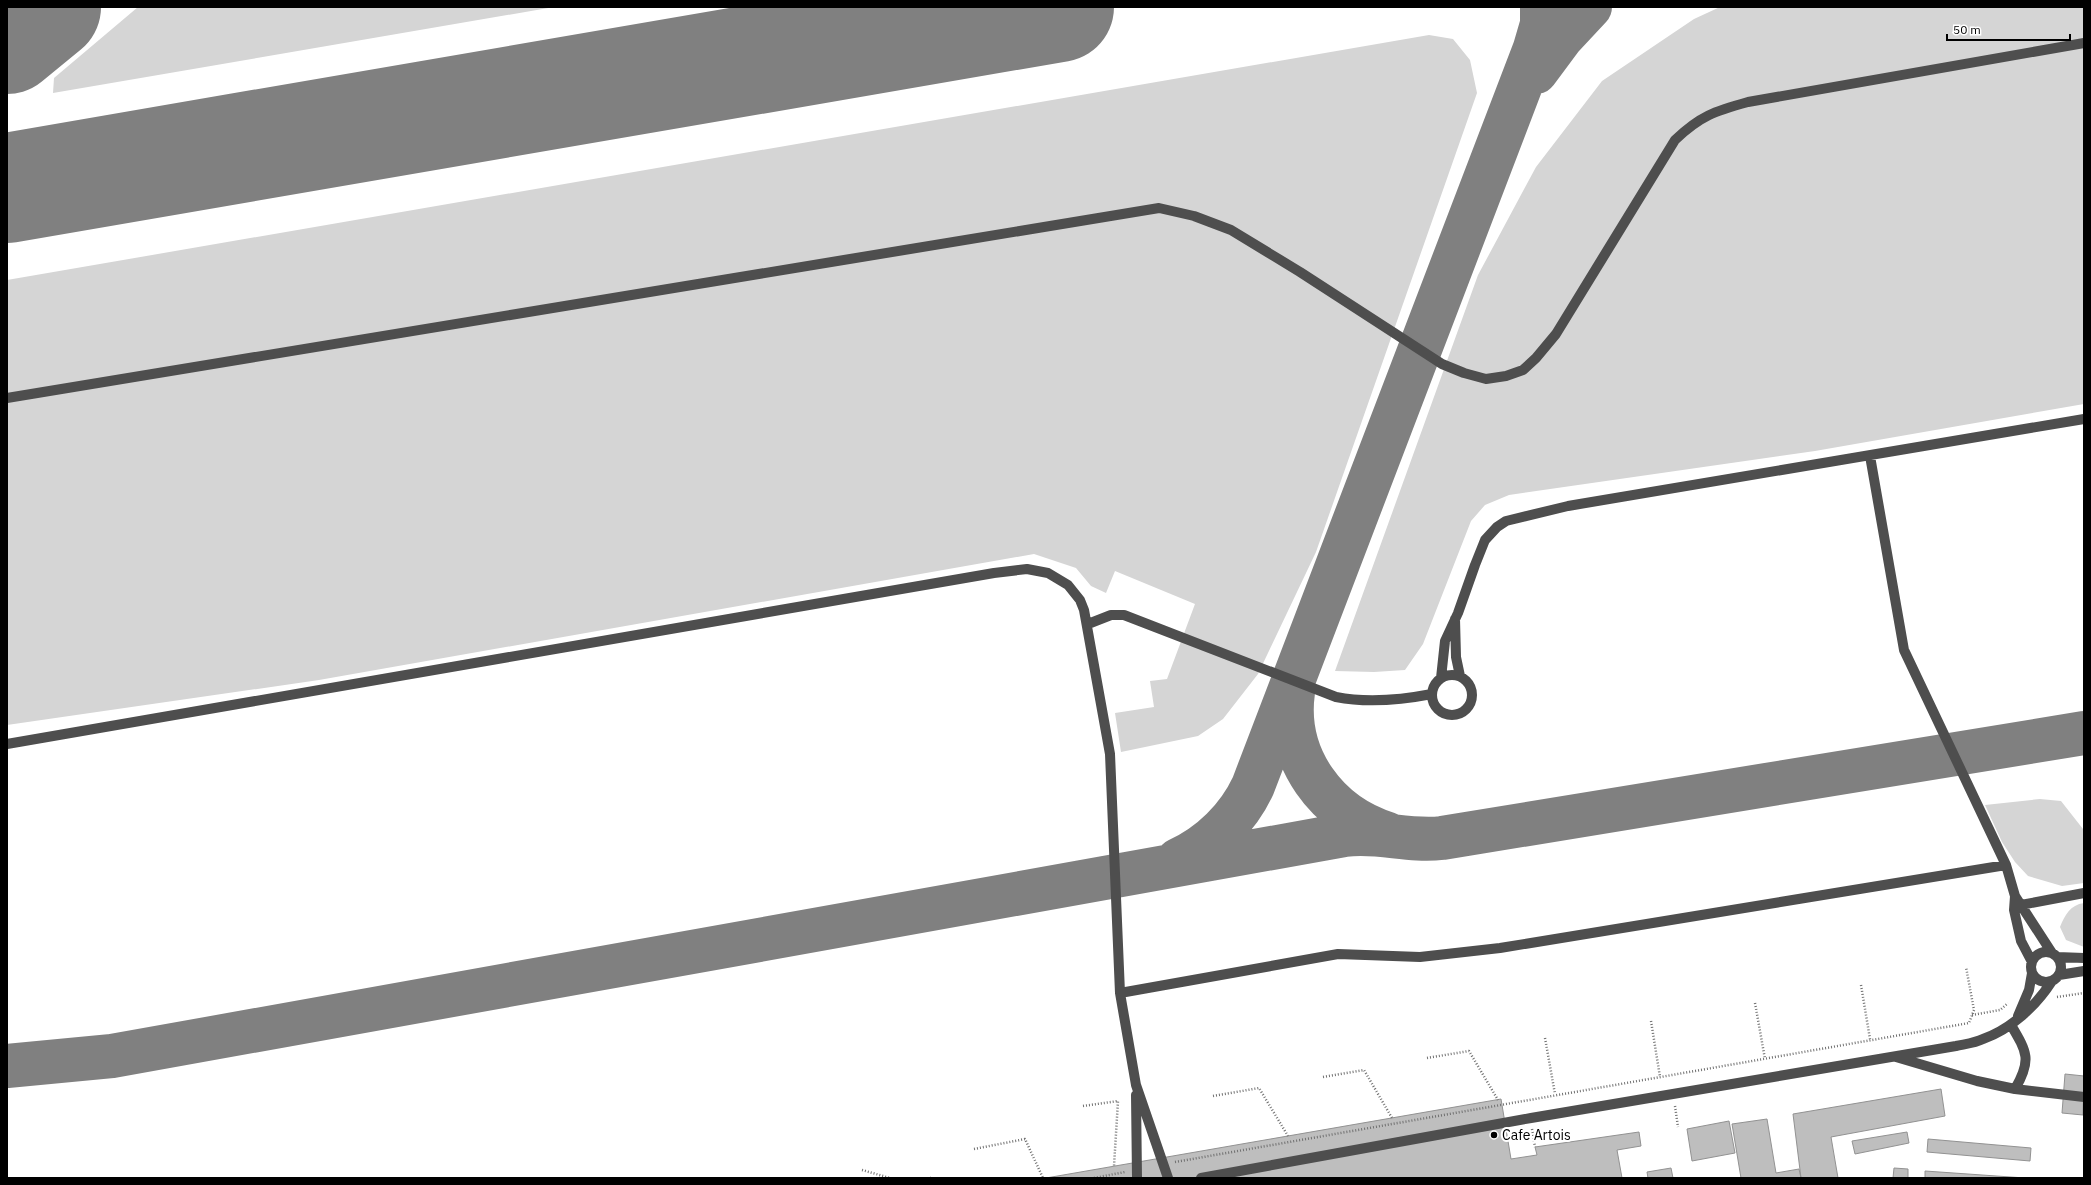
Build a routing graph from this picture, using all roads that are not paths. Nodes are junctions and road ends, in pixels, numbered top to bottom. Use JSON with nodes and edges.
{"nodes":[{"id":1,"x":2084,"y":43,"type":"edge"},
{"id":2,"x":7,"y":398,"type":"edge"},
{"id":3,"x":2084,"y":419,"type":"edge"},
{"id":4,"x":1870,"y":456,"type":"junction"},
{"id":5,"x":1455,"y":617,"type":"junction"},
{"id":6,"x":1088,"y":624,"type":"junction"},
{"id":7,"x":1460,"y":676,"type":"junction"},
{"id":8,"x":1441,"y":678,"type":"junction"},
{"id":9,"x":1432,"y":694,"type":"junction"},
{"id":10,"x":7,"y":744,"type":"edge"},
{"id":11,"x":2006,"y":864,"type":"junction"},
{"id":12,"x":2084,"y":893,"type":"edge"},
{"id":13,"x":2015,"y":896,"type":"junction"},
{"id":14,"x":2021,"y":905,"type":"junction"},
{"id":15,"x":2054,"y":955,"type":"junction"},
{"id":16,"x":2084,"y":958,"type":"edge"},
{"id":17,"x":2032,"y":962,"type":"junction"},
{"id":18,"x":2084,"y":971,"type":"edge"},
{"id":19,"x":2032,"y":974,"type":"junction"},
{"id":20,"x":2056,"y":978,"type":"junction"},
{"id":21,"x":1120,"y":993,"type":"junction"},
{"id":22,"x":2014,"y":1022,"type":"junction"},
{"id":23,"x":1892,"y":1056,"type":"junction"},
{"id":24,"x":1136,"y":1085,"type":"junction"},
{"id":25,"x":2015,"y":1089,"type":"junction"},
{"id":26,"x":2084,"y":1097,"type":"edge"},
{"id":27,"x":1137,"y":1174,"type":"edge"},
{"id":28,"x":1168,"y":1178,"type":"edge"},
{"id":29,"x":1201,"y":1178,"type":"edge"}],
"edges":[{"from":1,"to":2,"type":"lane"},
{"from":3,"to":4,"type":"lane"},
{"from":4,"to":5,"type":"lane"},
{"from":4,"to":11,"type":"lane"},
{"from":5,"to":7,"type":"lane"},
{"from":5,"to":8,"type":"lane"},
{"from":6,"to":9,"type":"lane"},
{"from":6,"to":10,"type":"lane"},
{"from":6,"to":21,"type":"lane"},
{"from":7,"to":8,"type":"lane"},
{"from":7,"to":9,"type":"lane"},
{"from":8,"to":9,"type":"lane"},
{"from":11,"to":13,"type":"lane"},
{"from":11,"to":21,"type":"lane"},
{"from":12,"to":14,"type":"lane"},
{"from":13,"to":14,"type":"lane"},
{"from":13,"to":17,"type":"lane"},
{"from":14,"to":15,"type":"lane"},
{"from":15,"to":16,"type":"lane"},
{"from":15,"to":17,"type":"lane"},
{"from":15,"to":20,"type":"lane"},
{"from":17,"to":19,"type":"lane"},
{"from":18,"to":20,"type":"lane"},
{"from":19,"to":20,"type":"lane"},
{"from":19,"to":22,"type":"lane"},
{"from":20,"to":22,"type":"lane"},
{"from":21,"to":24,"type":"lane"},
{"from":22,"to":23,"type":"lane"},
{"from":22,"to":25,"type":"lane"},
{"from":23,"to":25,"type":"lane"},
{"from":23,"to":29,"type":"lane"},
{"from":24,"to":27,"type":"lane"},
{"from":24,"to":28,"type":"lane"},
{"from":25,"to":26,"type":"lane"}]}
